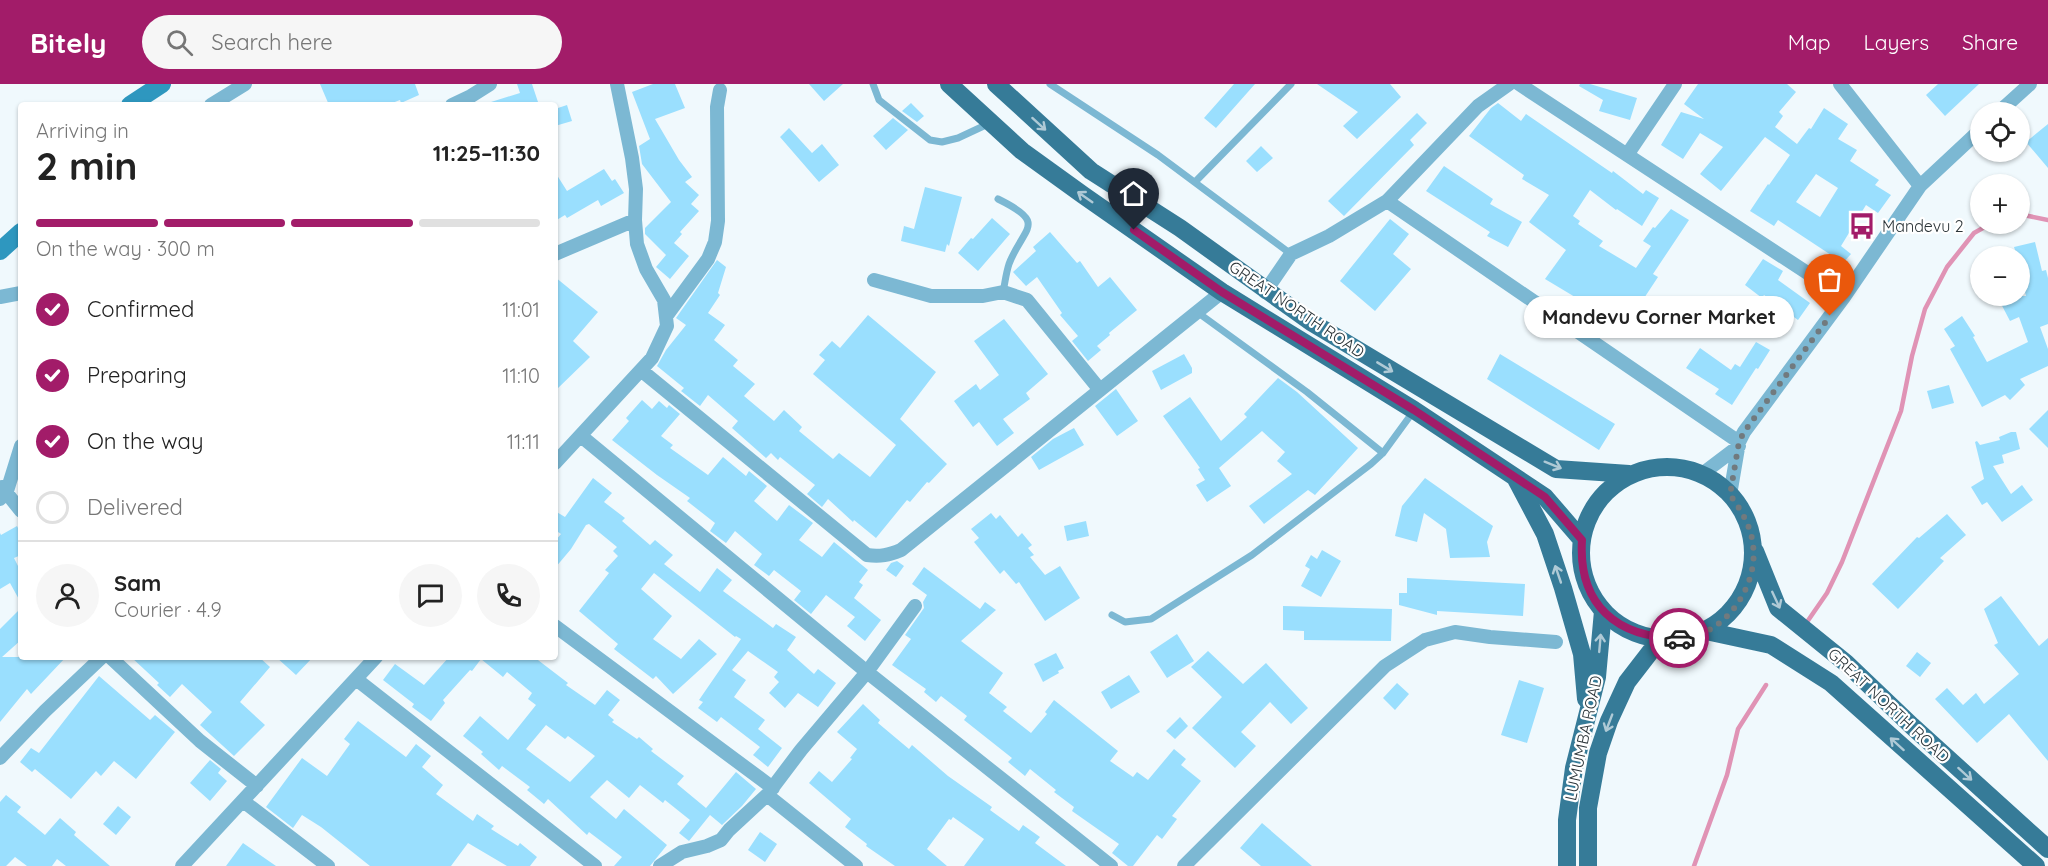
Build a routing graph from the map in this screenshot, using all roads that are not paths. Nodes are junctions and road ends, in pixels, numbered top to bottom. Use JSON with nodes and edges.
{"nodes":[{"id":1,"x":162,"y":84,"type":"edge"},
{"id":2,"x":245,"y":84,"type":"edge"},
{"id":3,"x":490,"y":84,"type":"edge"},
{"id":4,"x":617,"y":84,"type":"edge"},
{"id":5,"x":873,"y":84,"type":"edge"},
{"id":6,"x":949,"y":84,"type":"edge"},
{"id":7,"x":996,"y":84,"type":"edge"},
{"id":8,"x":1050,"y":84,"type":"edge"},
{"id":9,"x":1291,"y":84,"type":"edge"},
{"id":10,"x":1509,"y":84,"type":"edge"},
{"id":11,"x":1519,"y":84,"type":"edge"},
{"id":12,"x":1675,"y":84,"type":"edge"},
{"id":13,"x":1840,"y":84,"type":"edge"},
{"id":14,"x":2030,"y":84,"type":"edge"},
{"id":15,"x":720,"y":90,"type":"dead end"},
{"id":16,"x":135,"y":102,"type":"edge"},
{"id":17,"x":216,"y":102,"type":"edge"},
{"id":18,"x":458,"y":102,"type":"edge"},
{"id":19,"x":2010,"y":102,"type":"edge"},
{"id":20,"x":990,"y":123,"type":"junction"},
{"id":21,"x":1970,"y":139,"type":"edge"},
{"id":22,"x":1627,"y":155,"type":"junction"},
{"id":23,"x":1195,"y":182,"type":"junction"},
{"id":24,"x":1920,"y":186,"type":"junction"},
{"id":25,"x":998,"y":199,"type":"dead end"},
{"id":26,"x":1387,"y":201,"type":"junction"},
{"id":27,"x":635,"y":220,"type":"junction"},
{"id":28,"x":18,"y":235,"type":"edge"},
{"id":29,"x":0,"y":251,"type":"edge"},
{"id":30,"x":558,"y":253,"type":"edge"},
{"id":31,"x":1291,"y":254,"type":"junction"},
{"id":32,"x":874,"y":280,"type":"dead end"},
{"id":33,"x":1004,"y":292,"type":"junction"},
{"id":34,"x":1222,"y":292,"type":"junction"},
{"id":35,"x":1266,"y":292,"type":"junction"},
{"id":36,"x":18,"y":293,"type":"edge"},
{"id":37,"x":0,"y":297,"type":"edge"},
{"id":38,"x":1844,"y":297,"type":"junction"},
{"id":39,"x":1197,"y":312,"type":"junction"},
{"id":40,"x":667,"y":315,"type":"junction"},
{"id":41,"x":642,"y":371,"type":"junction"},
{"id":42,"x":1100,"y":390,"type":"junction"},
{"id":43,"x":1414,"y":410,"type":"junction"},
{"id":44,"x":581,"y":436,"type":"junction"},
{"id":45,"x":1739,"y":444,"type":"junction"},
{"id":46,"x":18,"y":453,"type":"edge"},
{"id":47,"x":1383,"y":453,"type":"junction"},
{"id":48,"x":558,"y":460,"type":"edge"},
{"id":49,"x":1629,"y":474,"type":"junction"},
{"id":50,"x":1702,"y":474,"type":"junction"},
{"id":51,"x":1515,"y":477,"type":"junction"},
{"id":52,"x":2,"y":492,"type":"edge"},
{"id":53,"x":1730,"y":495,"type":"junction"},
{"id":54,"x":18,"y":508,"type":"edge"},
{"id":55,"x":1582,"y":540,"type":"junction"},
{"id":56,"x":1754,"y":546,"type":"junction"},
{"id":57,"x":915,"y":606,"type":"dead end"},
{"id":58,"x":1604,"y":611,"type":"junction"},
{"id":59,"x":1112,"y":615,"type":"dead end"},
{"id":60,"x":558,"y":628,"type":"edge"},
{"id":61,"x":1706,"y":631,"type":"junction"},
{"id":62,"x":1661,"y":638,"type":"junction"},
{"id":63,"x":1556,"y":642,"type":"dead end"},
{"id":64,"x":99,"y":660,"type":"edge"},
{"id":65,"x":113,"y":660,"type":"edge"},
{"id":66,"x":373,"y":660,"type":"edge"},
{"id":67,"x":867,"y":672,"type":"junction"},
{"id":68,"x":356,"y":679,"type":"junction"},
{"id":69,"x":1587,"y":713,"type":"junction"},
{"id":70,"x":0,"y":758,"type":"edge"},
{"id":71,"x":257,"y":786,"type":"junction"},
{"id":72,"x":770,"y":792,"type":"junction"},
{"id":73,"x":243,"y":801,"type":"junction"},
{"id":74,"x":2048,"y":849,"type":"edge"},
{"id":75,"x":182,"y":866,"type":"edge"},
{"id":76,"x":328,"y":866,"type":"edge"},
{"id":77,"x":595,"y":866,"type":"edge"},
{"id":78,"x":660,"y":866,"type":"edge"},
{"id":79,"x":856,"y":866,"type":"edge"},
{"id":80,"x":1111,"y":866,"type":"edge"},
{"id":81,"x":1184,"y":866,"type":"edge"},
{"id":82,"x":1567,"y":866,"type":"edge"},
{"id":83,"x":1588,"y":866,"type":"edge"},
{"id":84,"x":2036,"y":866,"type":"edge"}],
"edges":[{"from":1,"to":16,"type":"street"},
{"from":2,"to":17,"type":"street"},
{"from":3,"to":18,"type":"street"},
{"from":4,"to":27,"type":"street"},
{"from":5,"to":20,"type":"lane"},
{"from":6,"to":20,"type":"main road","name":"GREAT NORTH ROAD"},
{"from":7,"to":35,"type":"main road","name":"GREAT NORTH ROAD","one_way":true},
{"from":8,"to":23,"type":"lane"},
{"from":9,"to":23,"type":"lane"},
{"from":10,"to":26,"type":"street"},
{"from":11,"to":22,"type":"street"},
{"from":12,"to":22,"type":"street"},
{"from":13,"to":24,"type":"street"},
{"from":14,"to":19,"type":"street"},
{"from":15,"to":40,"type":"street"},
{"from":34,"to":20,"type":"main road","name":"GREAT NORTH ROAD","one_way":true},
{"from":21,"to":24,"type":"street"},
{"from":22,"to":38,"type":"street"},
{"from":23,"to":31,"type":"lane"},
{"from":24,"to":38,"type":"street"},
{"from":25,"to":33,"type":"lane"},
{"from":26,"to":31,"type":"street"},
{"from":26,"to":45,"type":"street"},
{"from":27,"to":30,"type":"street"},
{"from":27,"to":40,"type":"street"},
{"from":28,"to":29,"type":"street"},
{"from":31,"to":35,"type":"street"},
{"from":32,"to":33,"type":"street"},
{"from":33,"to":42,"type":"street"},
{"from":34,"to":39,"type":"street"},
{"from":34,"to":43,"type":"main road","name":"GREAT NORTH ROAD"},
{"from":35,"to":49,"type":"main road","name":"GREAT NORTH ROAD","one_way":true},
{"from":36,"to":37,"type":"street"},
{"from":38,"to":45,"type":"street"},
{"from":39,"to":42,"type":"street"},
{"from":39,"to":47,"type":"lane"},
{"from":40,"to":41,"type":"street"},
{"from":41,"to":42,"type":"street"},
{"from":41,"to":44,"type":"street"},
{"from":43,"to":47,"type":"lane"},
{"from":43,"to":51,"type":"main road","name":"GREAT NORTH ROAD"},
{"from":44,"to":48,"type":"street"},
{"from":44,"to":67,"type":"street"},
{"from":45,"to":50,"type":"street"},
{"from":45,"to":53,"type":"street"},
{"from":46,"to":52,"type":"street"},
{"from":47,"to":59,"type":"lane"},
{"from":49,"to":50,"type":"main road"},
{"from":49,"to":55,"type":"main road"},
{"from":50,"to":53,"type":"main road"},
{"from":51,"to":55,"type":"main road","name":"GREAT NORTH ROAD"},
{"from":69,"to":51,"type":"main road","one_way":true},
{"from":52,"to":54,"type":"street"},
{"from":53,"to":56,"type":"main road"},
{"from":55,"to":58,"type":"main road"},
{"from":56,"to":61,"type":"main road"},
{"from":56,"to":74,"type":"main road","name":"GREAT NORTH ROAD","one_way":true},
{"from":57,"to":67,"type":"street"},
{"from":58,"to":62,"type":"main road"},
{"from":69,"to":58,"type":"main road","name":"LUMUMBA ROAD","one_way":true},
{"from":60,"to":72,"type":"street"},
{"from":61,"to":62,"type":"main road"},
{"from":84,"to":61,"type":"main road","name":"GREAT NORTH ROAD","one_way":true},
{"from":62,"to":83,"type":"main road","name":"LUMUMBA ROAD","one_way":true},
{"from":63,"to":81,"type":"street"},
{"from":64,"to":70,"type":"street"},
{"from":65,"to":71,"type":"street"},
{"from":66,"to":68,"type":"street"},
{"from":67,"to":72,"type":"street"},
{"from":67,"to":80,"type":"street"},
{"from":68,"to":71,"type":"street"},
{"from":68,"to":77,"type":"street"},
{"from":69,"to":82,"type":"main road","name":"LUMUMBA ROAD"},
{"from":71,"to":73,"type":"street"},
{"from":72,"to":78,"type":"street"},
{"from":72,"to":79,"type":"street"},
{"from":73,"to":75,"type":"street"},
{"from":73,"to":76,"type":"street"}]}
